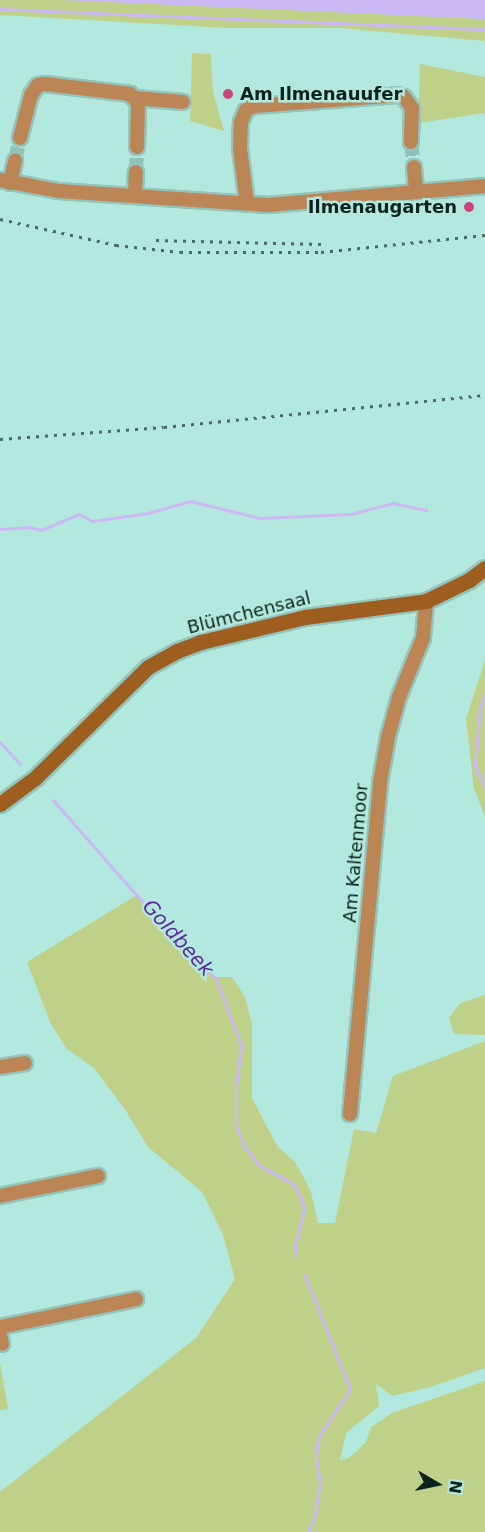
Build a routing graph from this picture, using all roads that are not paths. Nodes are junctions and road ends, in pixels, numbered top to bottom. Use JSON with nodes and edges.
{"nodes":[{"id":1,"x":135,"y":98,"type":"junction"},
{"id":2,"x":183,"y":102,"type":"dead end"},
{"id":3,"x":20,"y":138,"type":"tunnel mouth"},
{"id":4,"x":411,"y":142,"type":"tunnel mouth"},
{"id":5,"x":137,"y":147,"type":"tunnel mouth"},
{"id":6,"x":15,"y":161,"type":"tunnel mouth"},
{"id":7,"x":414,"y":167,"type":"tunnel mouth"},
{"id":8,"x":136,"y":172,"type":"tunnel mouth"},
{"id":9,"x":5,"y":182,"type":"edge"},
{"id":10,"x":485,"y":186,"type":"edge"},
{"id":11,"x":416,"y":192,"type":"junction"},
{"id":12,"x":135,"y":196,"type":"junction"},
{"id":13,"x":247,"y":204,"type":"junction"},
{"id":14,"x":485,"y":568,"type":"edge"},
{"id":15,"x":426,"y":601,"type":"junction"},
{"id":16,"x":0,"y":804,"type":"edge"},
{"id":17,"x":25,"y":1063,"type":"dead end"},
{"id":18,"x":0,"y":1067,"type":"edge"},
{"id":19,"x":350,"y":1114,"type":"dead end"},
{"id":20,"x":98,"y":1176,"type":"dead end"},
{"id":21,"x":0,"y":1196,"type":"edge"},
{"id":22,"x":136,"y":1299,"type":"dead end"},
{"id":23,"x":0,"y":1327,"type":"edge"}],
"edges":[{"from":1,"to":2,"type":"street"},
{"from":1,"to":3,"type":"street"},
{"from":1,"to":5,"type":"street"},
{"from":4,"to":13,"type":"street"},
{"from":6,"to":9,"type":"street"},
{"from":7,"to":11,"type":"street"},
{"from":8,"to":12,"type":"street"},
{"from":9,"to":12,"type":"street"},
{"from":10,"to":11,"type":"street"},
{"from":11,"to":13,"type":"street"},
{"from":12,"to":13,"type":"street"},
{"from":14,"to":15,"type":"street","name":"Blümchensaal"},
{"from":15,"to":16,"type":"street","name":"Blümchensaal"},
{"from":15,"to":19,"type":"street","name":"Am Kaltenmoor"},
{"from":17,"to":18,"type":"street"},
{"from":20,"to":21,"type":"street"},
{"from":22,"to":23,"type":"street"}]}
